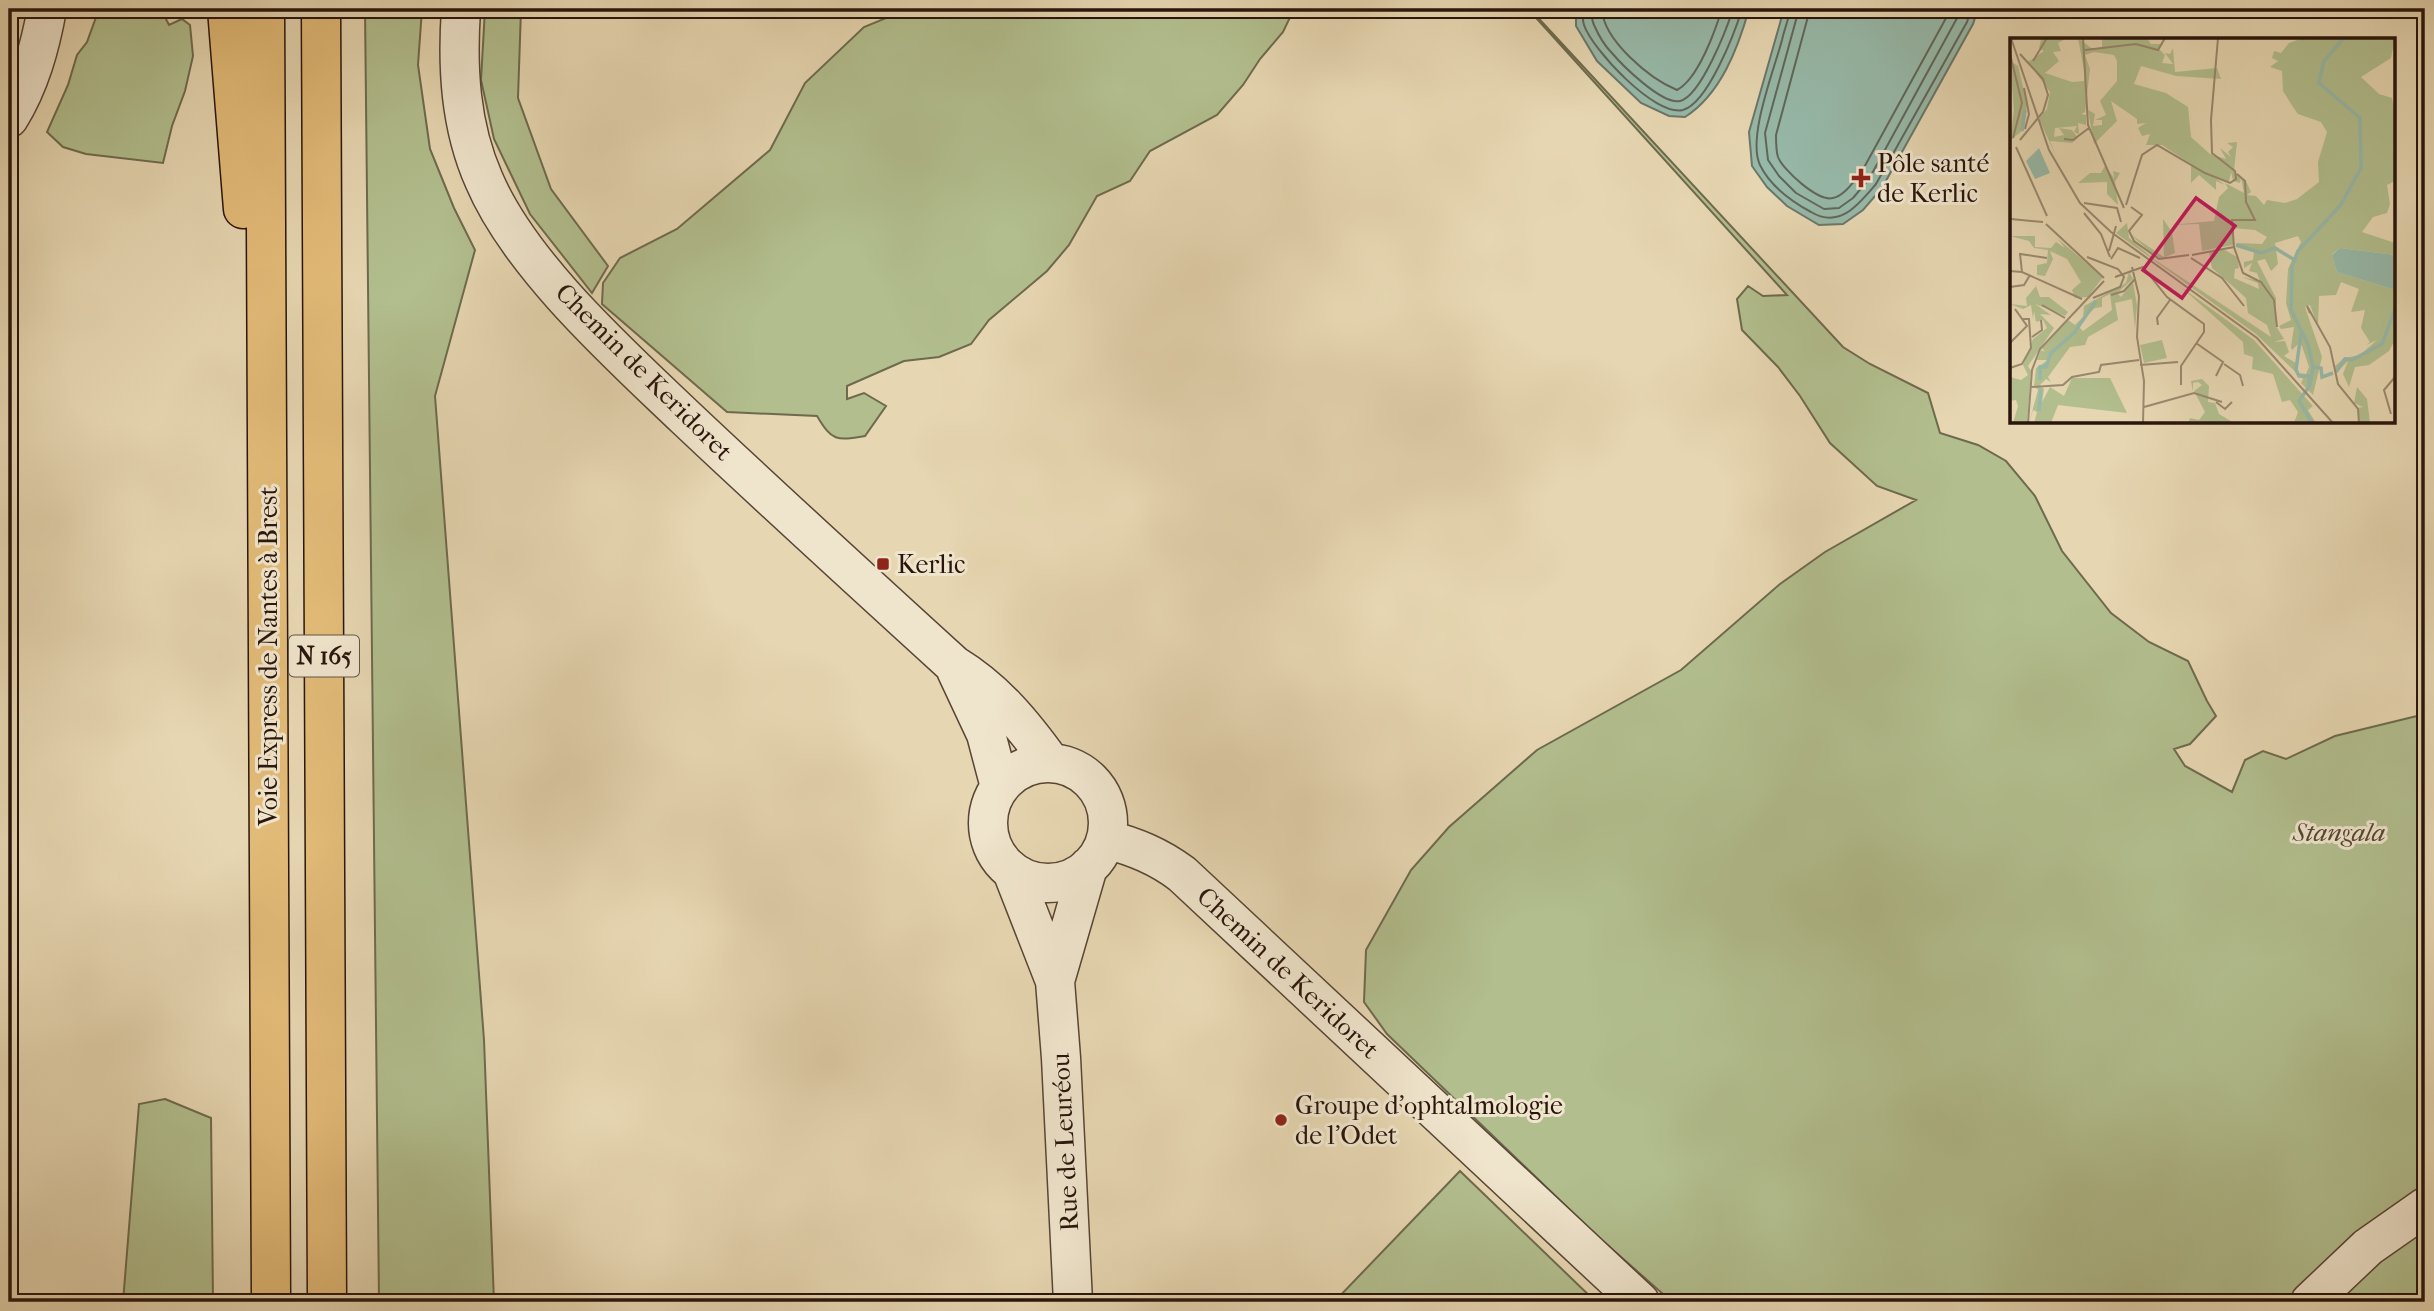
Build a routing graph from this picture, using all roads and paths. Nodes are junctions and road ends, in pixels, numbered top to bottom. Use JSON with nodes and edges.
{"nodes":[{"id":1,"x":47,"y":9,"type":"edge"},
{"id":2,"x":227,"y":9,"type":"edge"},
{"id":3,"x":265,"y":9,"type":"edge"},
{"id":4,"x":321,"y":9,"type":"edge"},
{"id":5,"x":461,"y":9,"type":"edge"},
{"id":6,"x":9,"y":118,"type":"edge"},
{"id":7,"x":267,"y":510,"type":"junction"},
{"id":8,"x":954,"y":665,"type":"junction"},
{"id":9,"x":1051,"y":763,"type":"junction"},
{"id":10,"x":1000,"y":787,"type":"junction"},
{"id":11,"x":1097,"y":853,"type":"junction"},
{"id":12,"x":1012,"y":871,"type":"junction"},
{"id":13,"x":1055,"y":981,"type":"junction"},
{"id":14,"x":2425,"y":1207,"type":"edge"},
{"id":15,"x":271,"y":1302,"type":"edge"},
{"id":16,"x":327,"y":1302,"type":"edge"},
{"id":17,"x":1073,"y":1302,"type":"edge"},
{"id":18,"x":1640,"y":1302,"type":"edge"},
{"id":19,"x":2310,"y":1302,"type":"edge"}],
"edges":[{"from":1,"to":6,"type":"street"},
{"from":2,"to":7,"type":"highway"},
{"from":3,"to":7,"type":"highway","name":"Voie Express de Nantes à Brest","number":"N 165"},
{"from":4,"to":16,"type":"highway","number":"N 165"},
{"from":5,"to":8,"type":"street","name":"Chemin de Keridoret"},
{"from":7,"to":15,"type":"highway","name":"Voie Express de Nantes à Brest","number":"N 165"},
{"from":8,"to":9,"type":"street","name":"Chemin de Keridoret"},
{"from":8,"to":10,"type":"street","name":"Chemin de Keridoret"},
{"from":9,"to":10,"type":"street"},
{"from":9,"to":11,"type":"street"},
{"from":10,"to":12,"type":"street"},
{"from":11,"to":12,"type":"street"},
{"from":11,"to":13,"type":"street","name":"Rue de Leuréou"},
{"from":11,"to":18,"type":"street","name":"Chemin de Keridoret"},
{"from":12,"to":13,"type":"street","name":"Rue de Leuréou"},
{"from":13,"to":17,"type":"street","name":"Rue de Leuréou"},
{"from":14,"to":19,"type":"street"}]}
